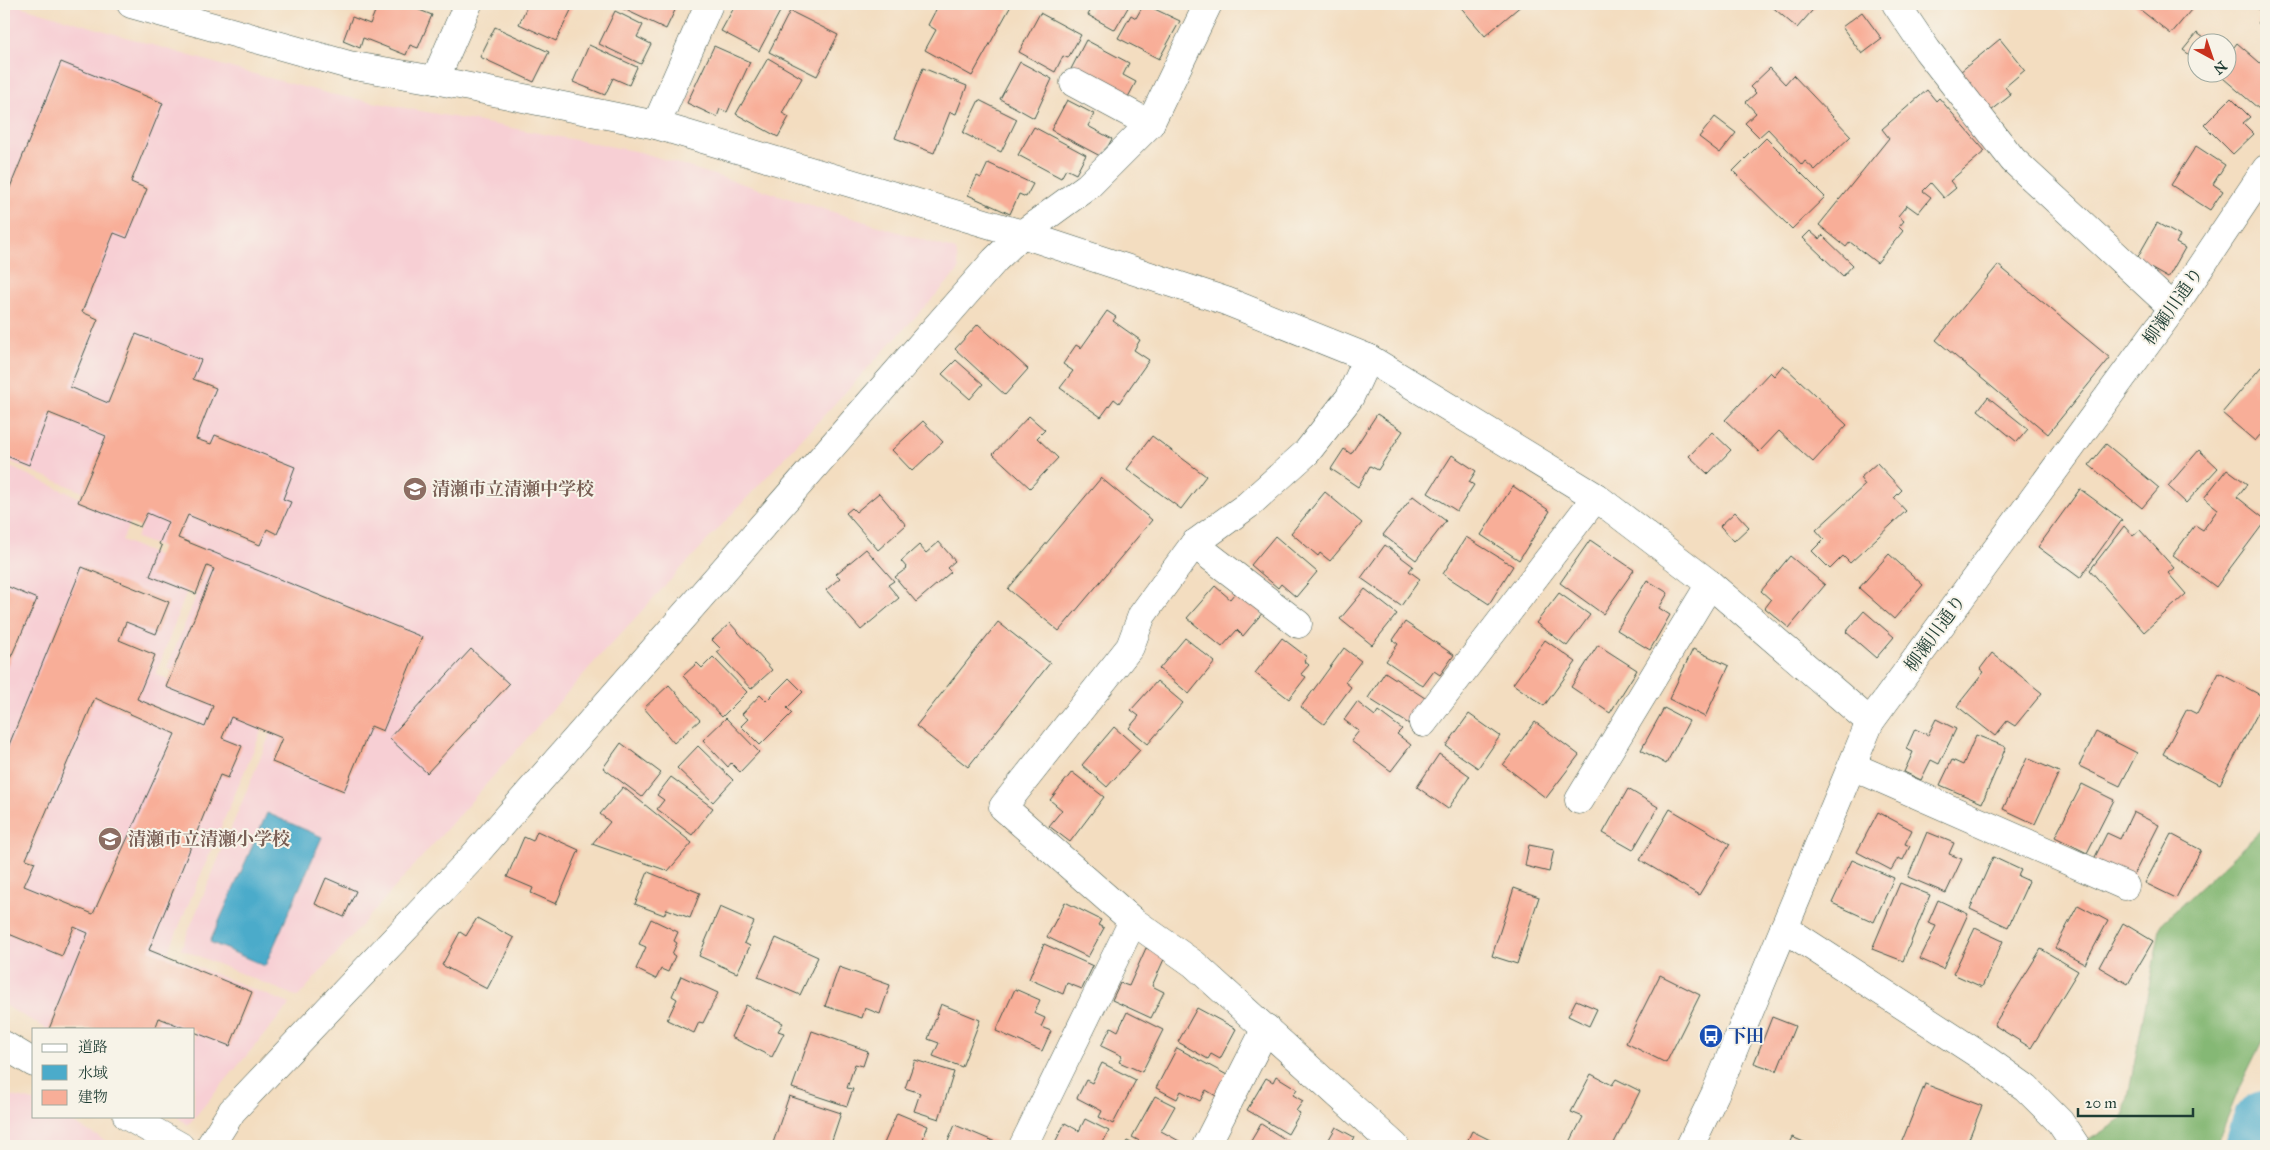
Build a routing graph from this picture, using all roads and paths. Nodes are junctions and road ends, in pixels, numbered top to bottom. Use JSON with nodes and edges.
{"nodes":[{"id":1,"x":131,"y":4,"type":"edge"},
{"id":2,"x":468,"y":4,"type":"edge"},
{"id":3,"x":709,"y":4,"type":"edge"},
{"id":4,"x":1208,"y":4,"type":"edge"},
{"id":5,"x":1896,"y":4,"type":"edge"},
{"id":6,"x":435,"y":80,"type":"junction"},
{"id":7,"x":1074,"y":83,"type":"dead end"},
{"id":8,"x":656,"y":124,"type":"junction"},
{"id":9,"x":1150,"y":124,"type":"junction"},
{"id":10,"x":2266,"y":169,"type":"edge"},
{"id":11,"x":1022,"y":234,"type":"junction"},
{"id":12,"x":2173,"y":308,"type":"junction"},
{"id":13,"x":1368,"y":358,"type":"junction"},
{"id":14,"x":1596,"y":496,"type":"junction"},
{"id":15,"x":1194,"y":544,"type":"junction"},
{"id":16,"x":1710,"y":584,"type":"junction"},
{"id":17,"x":1298,"y":624,"type":"dead end"},
{"id":18,"x":1870,"y":722,"type":"junction"},
{"id":19,"x":1423,"y":723,"type":"dead end"},
{"id":20,"x":1852,"y":766,"type":"junction"},
{"id":21,"x":1579,"y":800,"type":"dead end"},
{"id":22,"x":2126,"y":886,"type":"dead end"},
{"id":23,"x":1133,"y":921,"type":"junction"},
{"id":24,"x":1784,"y":928,"type":"junction"},
{"id":25,"x":1266,"y":1028,"type":"junction"},
{"id":26,"x":4,"y":1045,"type":"edge"},
{"id":27,"x":32,"y":1062,"type":"edge"},
{"id":28,"x":131,"y":1118,"type":"edge"},
{"id":29,"x":180,"y":1146,"type":"edge"},
{"id":30,"x":210,"y":1146,"type":"edge"},
{"id":31,"x":1023,"y":1146,"type":"edge"},
{"id":32,"x":1206,"y":1146,"type":"edge"},
{"id":33,"x":1395,"y":1146,"type":"edge"},
{"id":34,"x":1690,"y":1146,"type":"edge"},
{"id":35,"x":2076,"y":1146,"type":"edge"}],
"edges":[{"from":1,"to":6,"type":"street"},
{"from":2,"to":6,"type":"street"},
{"from":3,"to":8,"type":"street"},
{"from":4,"to":9,"type":"street"},
{"from":5,"to":12,"type":"street"},
{"from":6,"to":8,"type":"street"},
{"from":7,"to":9,"type":"street"},
{"from":8,"to":11,"type":"street"},
{"from":9,"to":11,"type":"street"},
{"from":10,"to":12,"type":"street","name":"柳瀬川通り"},
{"from":11,"to":13,"type":"street"},
{"from":11,"to":30,"type":"street"},
{"from":12,"to":18,"type":"street","name":"柳瀬川通り"},
{"from":13,"to":14,"type":"street"},
{"from":13,"to":15,"type":"street"},
{"from":14,"to":16,"type":"street"},
{"from":14,"to":19,"type":"street"},
{"from":15,"to":17,"type":"street"},
{"from":15,"to":23,"type":"street"},
{"from":16,"to":18,"type":"street"},
{"from":16,"to":21,"type":"street"},
{"from":18,"to":20,"type":"street","name":"柳瀬川通り"},
{"from":20,"to":22,"type":"street"},
{"from":20,"to":24,"type":"street","name":"柳瀬川通り"},
{"from":23,"to":25,"type":"street"},
{"from":23,"to":31,"type":"street"},
{"from":24,"to":34,"type":"street","name":"柳瀬川通り"},
{"from":24,"to":35,"type":"street"},
{"from":25,"to":32,"type":"street"},
{"from":25,"to":33,"type":"street"},
{"from":26,"to":27,"type":"street"},
{"from":28,"to":29,"type":"street"}]}
